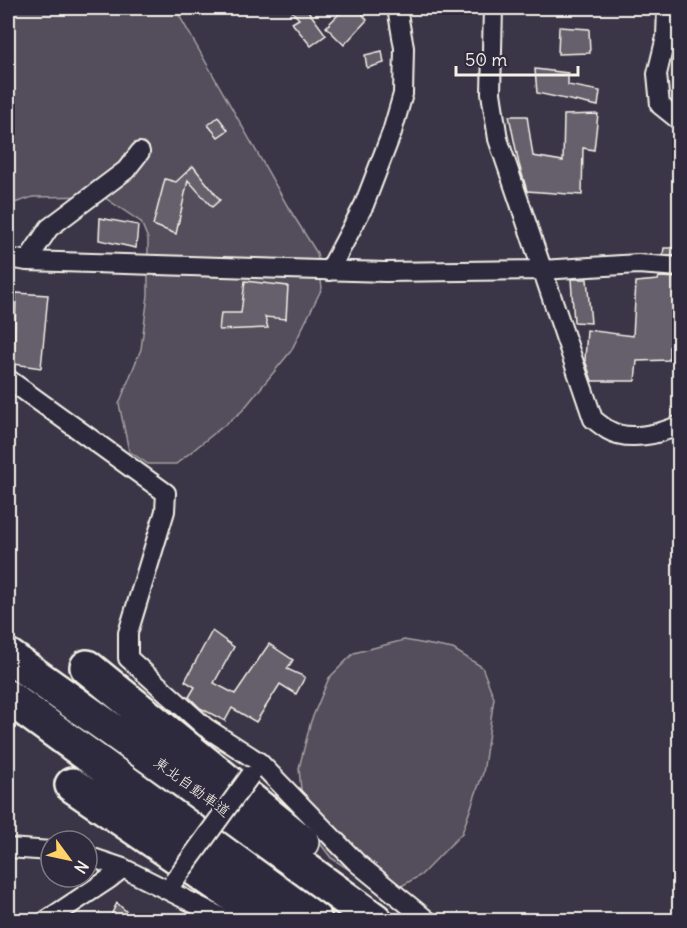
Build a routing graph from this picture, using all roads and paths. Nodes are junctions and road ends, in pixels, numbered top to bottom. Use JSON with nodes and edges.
{"nodes":[{"id":1,"x":397,"y":8,"type":"edge"},
{"id":2,"x":493,"y":8,"type":"edge"},
{"id":3,"x":667,"y":8,"type":"edge"},
{"id":4,"x":680,"y":121,"type":"edge"},
{"id":5,"x":140,"y":152,"type":"dead end"},
{"id":6,"x":27,"y":261,"type":"junction"},
{"id":7,"x":8,"y":262,"type":"edge"},
{"id":8,"x":680,"y":267,"type":"edge"},
{"id":9,"x":542,"y":270,"type":"junction"},
{"id":10,"x":329,"y":271,"type":"junction"},
{"id":11,"x":8,"y":379,"type":"edge"},
{"id":12,"x":680,"y":425,"type":"edge"},
{"id":13,"x":8,"y":656,"type":"edge"},
{"id":14,"x":87,"y":667,"type":"dead end"},
{"id":15,"x":8,"y":697,"type":"edge"},
{"id":16,"x":255,"y":769,"type":"junction"},
{"id":17,"x":72,"y":785,"type":"dead end"},
{"id":18,"x":8,"y":848,"type":"edge"},
{"id":19,"x":39,"y":850,"type":"edge"},
{"id":20,"x":99,"y":860,"type":"edge"},
{"id":21,"x":123,"y":868,"type":"junction"},
{"id":22,"x":171,"y":886,"type":"junction"},
{"id":23,"x":47,"y":921,"type":"edge"},
{"id":24,"x":227,"y":921,"type":"edge"},
{"id":25,"x":270,"y":921,"type":"edge"},
{"id":26,"x":315,"y":921,"type":"edge"},
{"id":27,"x":375,"y":921,"type":"edge"},
{"id":28,"x":396,"y":921,"type":"edge"},
{"id":29,"x":427,"y":921,"type":"edge"}],
"edges":[{"from":1,"to":10,"type":"street"},
{"from":2,"to":9,"type":"street"},
{"from":3,"to":4,"type":"street"},
{"from":5,"to":6,"type":"street"},
{"from":6,"to":7,"type":"street"},
{"from":6,"to":10,"type":"street"},
{"from":8,"to":9,"type":"street"},
{"from":9,"to":10,"type":"street"},
{"from":9,"to":12,"type":"street"},
{"from":11,"to":16,"type":"street"},
{"from":13,"to":27,"type":"highway","name":"東北自動車道"},
{"from":14,"to":28,"type":"highway"},
{"from":15,"to":26,"type":"highway"},
{"from":16,"to":22,"type":"street","bridge":true},
{"from":16,"to":29,"type":"street"},
{"from":17,"to":25,"type":"highway"},
{"from":18,"to":19,"type":"street"},
{"from":20,"to":21,"type":"street"},
{"from":21,"to":22,"type":"street"},
{"from":21,"to":23,"type":"street"},
{"from":22,"to":24,"type":"street"}]}
